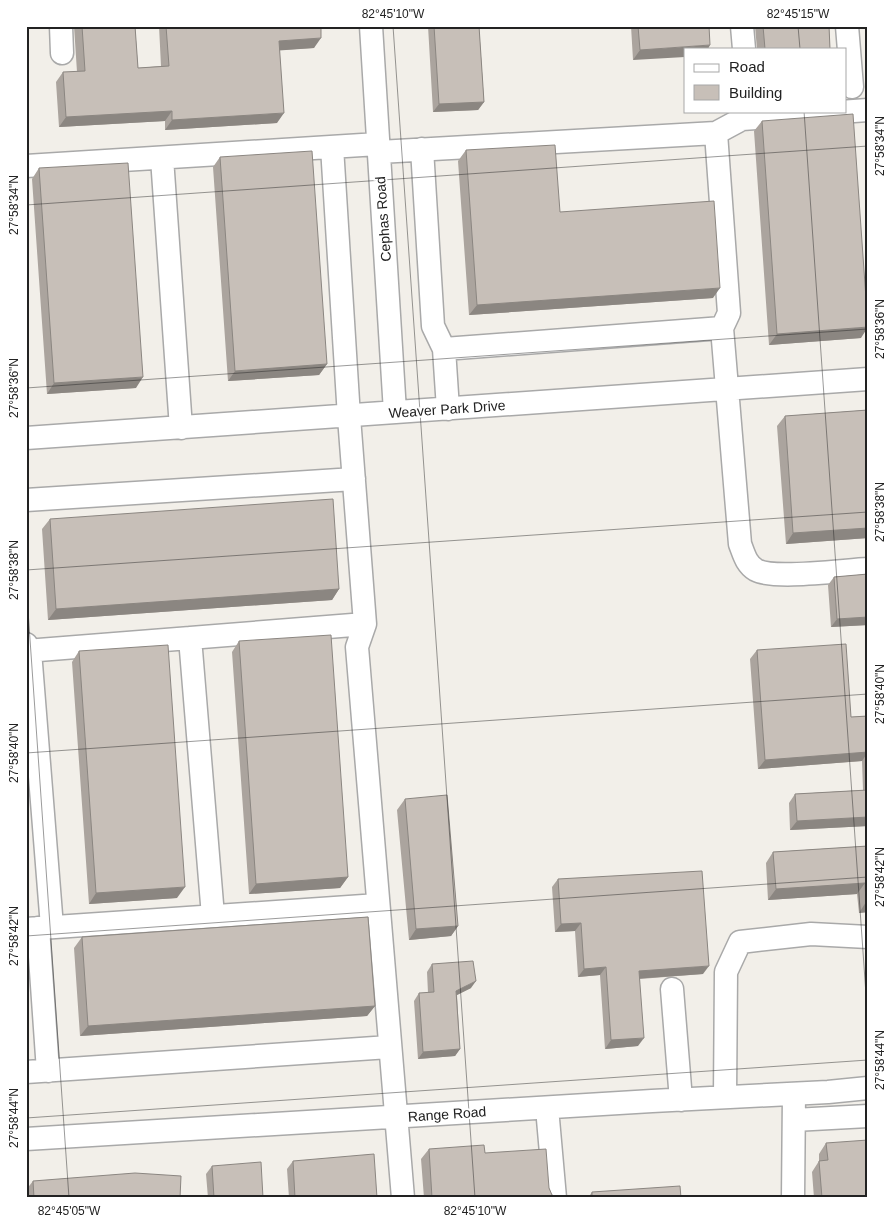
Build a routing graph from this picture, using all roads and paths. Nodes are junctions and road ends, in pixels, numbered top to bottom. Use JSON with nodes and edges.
{"nodes":[{"id":1,"x":61,"y":26,"type":"edge"},
{"id":2,"x":371,"y":26,"type":"edge"},
{"id":3,"x":742,"y":26,"type":"edge"},
{"id":4,"x":848,"y":26,"type":"edge"},
{"id":5,"x":744,"y":48,"type":"edge"},
{"id":6,"x":62,"y":53,"type":"dead end"},
{"id":7,"x":852,"y":87,"type":"dead end"},
{"id":8,"x":868,"y":110,"type":"edge"},
{"id":9,"x":840,"y":112,"type":"edge"},
{"id":10,"x":846,"y":112,"type":"edge"},
{"id":11,"x":716,"y":133,"type":"junction"},
{"id":12,"x":332,"y":147,"type":"junction"},
{"id":13,"x":379,"y":148,"type":"junction"},
{"id":14,"x":422,"y":149,"type":"junction"},
{"id":15,"x":162,"y":158,"type":"junction"},
{"id":16,"x":26,"y":166,"type":"edge"},
{"id":17,"x":722,"y":328,"type":"junction"},
{"id":18,"x":444,"y":349,"type":"junction"},
{"id":19,"x":868,"y":379,"type":"edge"},
{"id":20,"x":726,"y":389,"type":"junction"},
{"id":21,"x":448,"y":409,"type":"junction"},
{"id":22,"x":395,"y":412,"type":"junction"},
{"id":23,"x":349,"y":417,"type":"junction"},
{"id":24,"x":181,"y":428,"type":"junction"},
{"id":25,"x":26,"y":438,"type":"edge"},
{"id":26,"x":354,"y":479,"type":"junction"},
{"id":27,"x":26,"y":500,"type":"edge"},
{"id":28,"x":868,"y":569,"type":"edge"},
{"id":29,"x":364,"y":624,"type":"junction"},
{"id":30,"x":190,"y":638,"type":"junction"},
{"id":31,"x":28,"y":649,"type":"edge"},
{"id":32,"x":378,"y":905,"type":"junction"},
{"id":33,"x":212,"y":916,"type":"junction"},
{"id":34,"x":39,"y":928,"type":"edge"},
{"id":35,"x":868,"y":937,"type":"edge"},
{"id":36,"x":672,"y":989,"type":"dead end"},
{"id":37,"x":390,"y":1047,"type":"junction"},
{"id":38,"x":37,"y":1072,"type":"edge"},
{"id":39,"x":868,"y":1088,"type":"edge"},
{"id":40,"x":794,"y":1094,"type":"junction"},
{"id":41,"x":725,"y":1097,"type":"junction"},
{"id":42,"x":681,"y":1100,"type":"junction"},
{"id":43,"x":547,"y":1108,"type":"junction"},
{"id":44,"x":868,"y":1116,"type":"edge"},
{"id":45,"x":396,"y":1117,"type":"junction"},
{"id":46,"x":794,"y":1120,"type":"junction"},
{"id":47,"x":26,"y":1140,"type":"edge"},
{"id":48,"x":403,"y":1198,"type":"edge"},
{"id":49,"x":554,"y":1198,"type":"edge"},
{"id":50,"x":793,"y":1198,"type":"edge"}],
"edges":[{"from":1,"to":6,"type":"street"},
{"from":2,"to":13,"type":"street","name":"Cephas Road"},
{"from":3,"to":5,"type":"street"},
{"from":4,"to":7,"type":"street"},
{"from":8,"to":10,"type":"street"},
{"from":9,"to":11,"type":"street"},
{"from":11,"to":14,"type":"street"},
{"from":11,"to":17,"type":"street"},
{"from":12,"to":13,"type":"street"},
{"from":12,"to":15,"type":"street"},
{"from":12,"to":23,"type":"street"},
{"from":13,"to":14,"type":"street"},
{"from":13,"to":22,"type":"street","name":"Cephas Road"},
{"from":14,"to":18,"type":"street"},
{"from":15,"to":16,"type":"street"},
{"from":15,"to":24,"type":"street"},
{"from":17,"to":18,"type":"street"},
{"from":17,"to":20,"type":"street"},
{"from":18,"to":21,"type":"street"},
{"from":19,"to":20,"type":"street","name":"Weaver Park Drive"},
{"from":20,"to":21,"type":"street","name":"Weaver Park Drive"},
{"from":20,"to":28,"type":"street"},
{"from":21,"to":22,"type":"street","name":"Weaver Park Drive"},
{"from":22,"to":23,"type":"street","name":"Weaver Park Drive"},
{"from":23,"to":24,"type":"street","name":"Weaver Park Drive"},
{"from":23,"to":26,"type":"street"},
{"from":24,"to":25,"type":"street","name":"Weaver Park Drive"},
{"from":26,"to":27,"type":"street"},
{"from":26,"to":29,"type":"street"},
{"from":29,"to":30,"type":"street"},
{"from":29,"to":32,"type":"street"},
{"from":30,"to":31,"type":"street"},
{"from":30,"to":33,"type":"street"},
{"from":31,"to":34,"type":"street"},
{"from":32,"to":33,"type":"street"},
{"from":32,"to":37,"type":"street"},
{"from":33,"to":34,"type":"street"},
{"from":34,"to":38,"type":"street"},
{"from":35,"to":41,"type":"street"},
{"from":36,"to":42,"type":"street"},
{"from":37,"to":38,"type":"street"},
{"from":37,"to":45,"type":"street"},
{"from":39,"to":40,"type":"street","name":"Range Road"},
{"from":40,"to":41,"type":"street","name":"Range Road"},
{"from":40,"to":46,"type":"street"},
{"from":41,"to":42,"type":"street","name":"Range Road"},
{"from":42,"to":43,"type":"street","name":"Range Road"},
{"from":43,"to":45,"type":"street","name":"Range Road"},
{"from":43,"to":49,"type":"street"},
{"from":44,"to":46,"type":"street"},
{"from":45,"to":47,"type":"street","name":"Range Road"},
{"from":45,"to":48,"type":"street"},
{"from":46,"to":50,"type":"street"}]}
